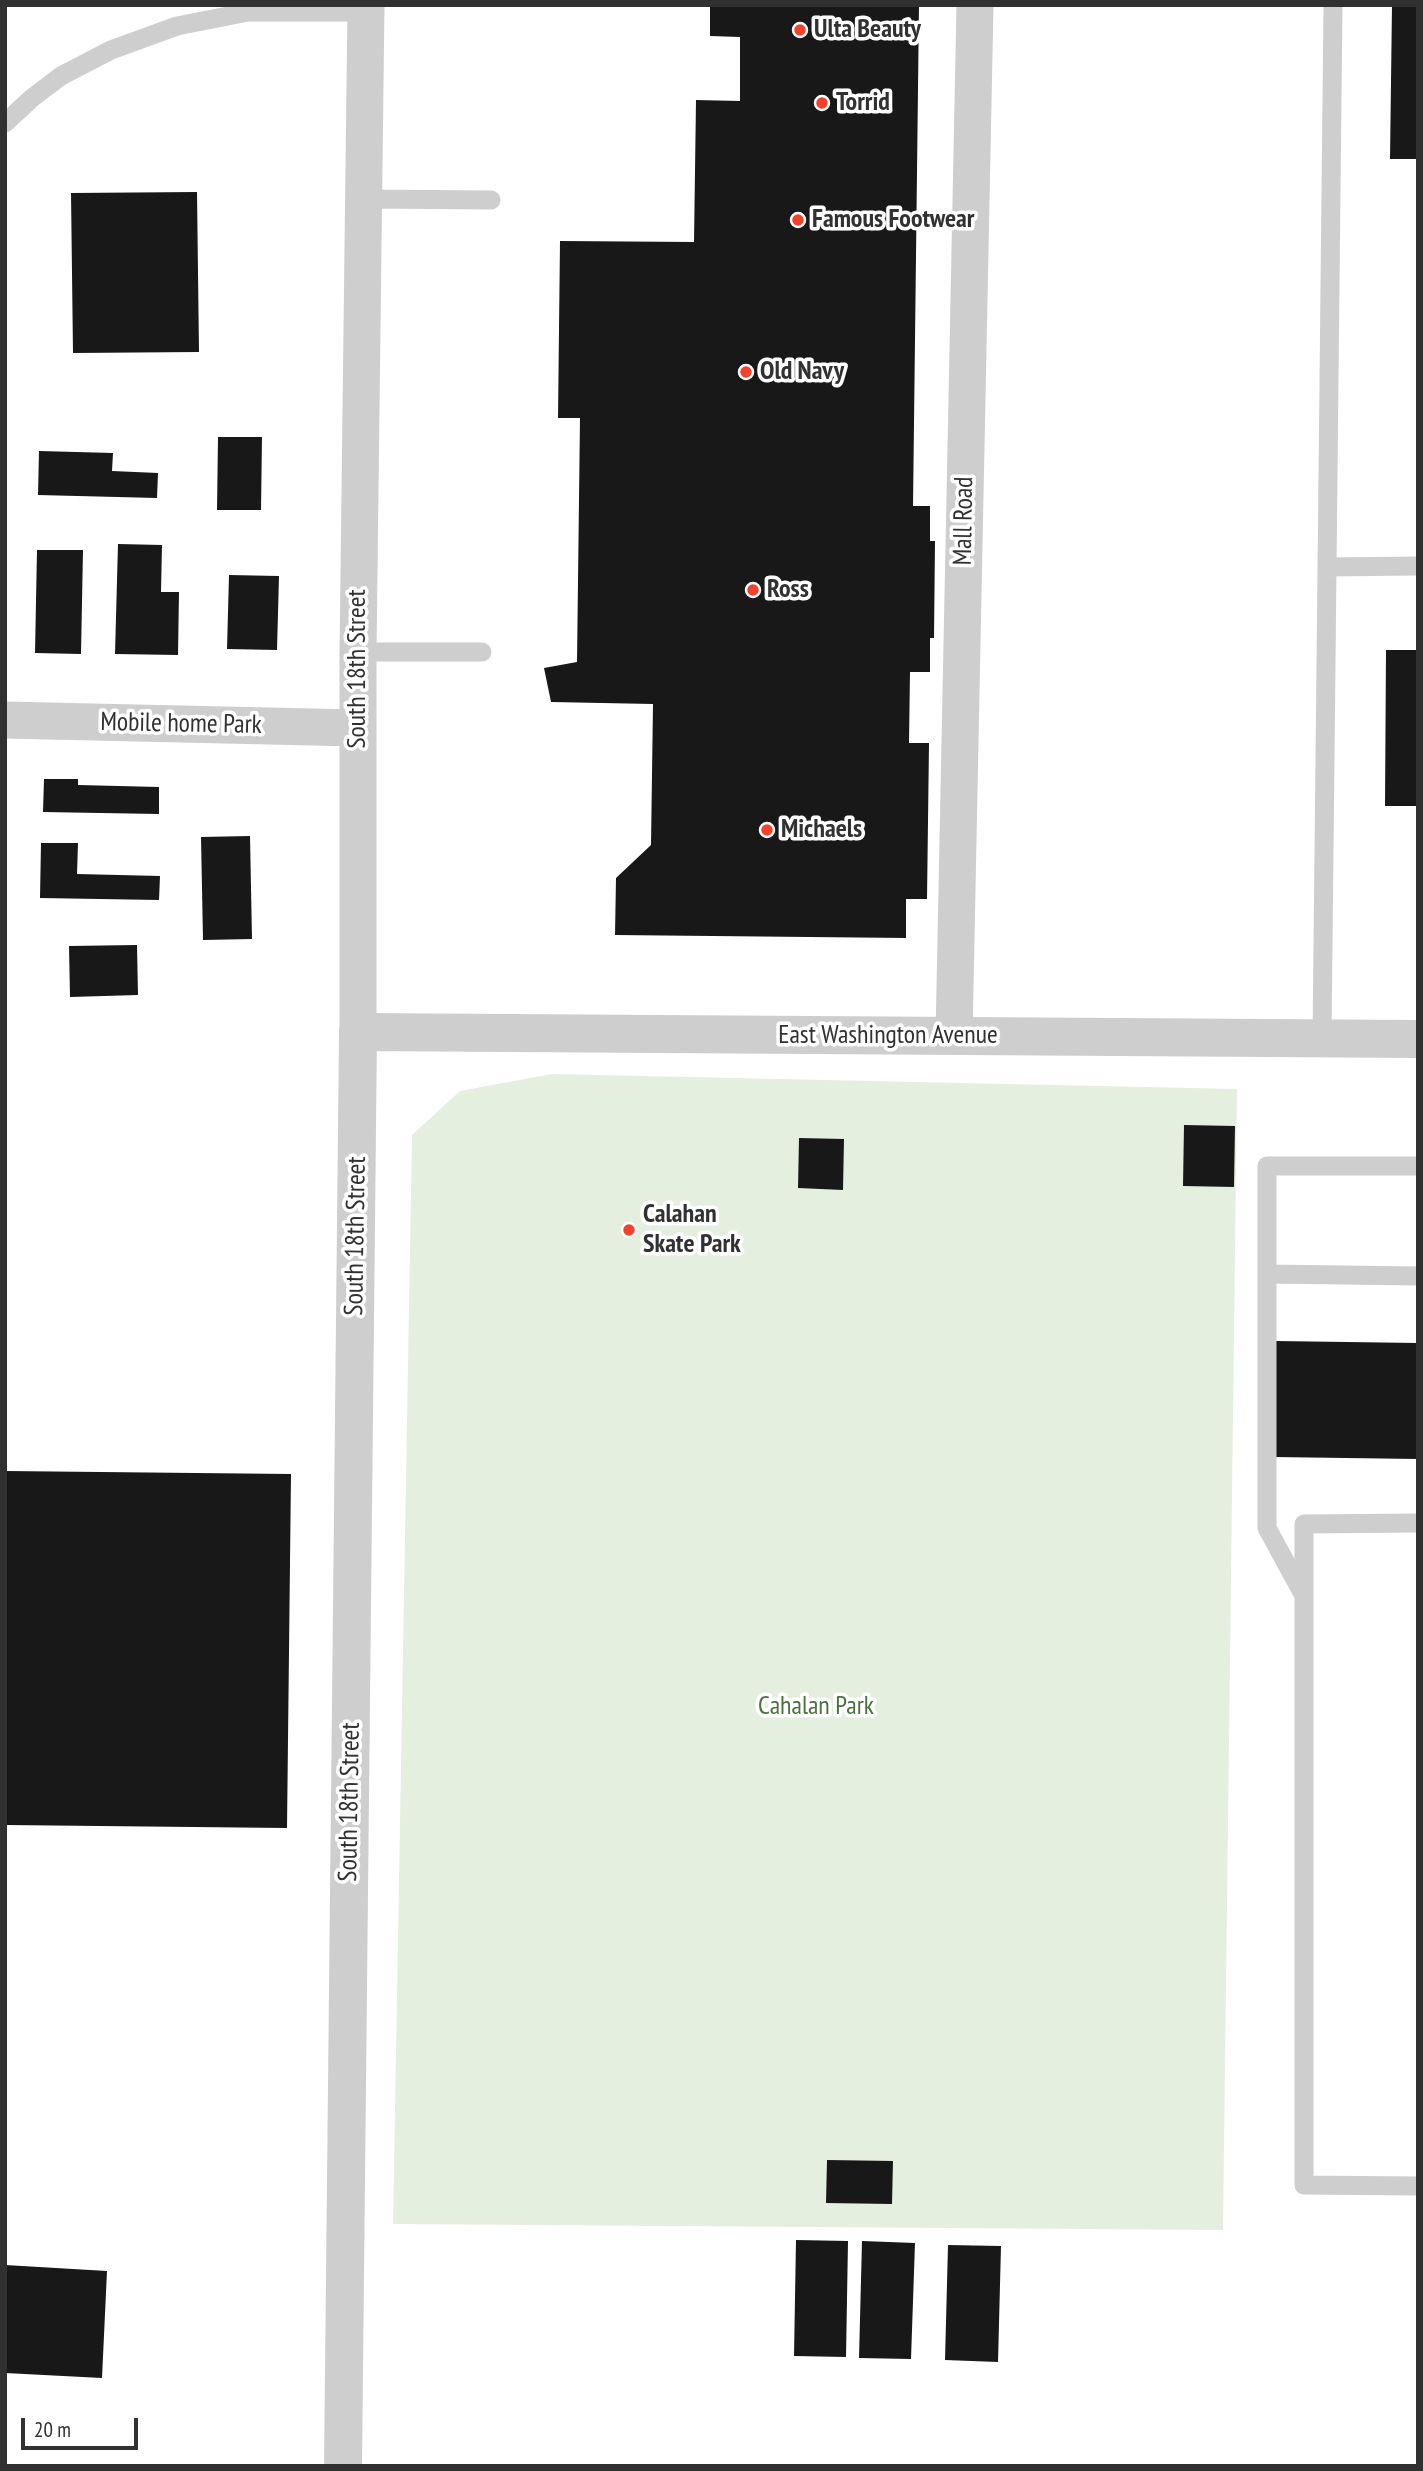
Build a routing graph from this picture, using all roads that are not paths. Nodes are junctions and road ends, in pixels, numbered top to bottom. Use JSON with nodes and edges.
{"nodes":[{"id":1,"x":975,"y":5,"type":"edge"},
{"id":2,"x":1333,"y":5,"type":"edge"},
{"id":3,"x":366,"y":9,"type":"edge"},
{"id":4,"x":5,"y":123,"type":"edge"},
{"id":5,"x":363,"y":199,"type":"junction"},
{"id":6,"x":491,"y":200,"type":"dead end"},
{"id":7,"x":1418,"y":566,"type":"edge"},
{"id":8,"x":1327,"y":567,"type":"junction"},
{"id":9,"x":358,"y":652,"type":"junction"},
{"id":10,"x":482,"y":652,"type":"dead end"},
{"id":11,"x":5,"y":720,"type":"edge"},
{"id":12,"x":357,"y":728,"type":"junction"},
{"id":13,"x":358,"y":1032,"type":"junction"},
{"id":14,"x":954,"y":1036,"type":"junction"},
{"id":15,"x":1322,"y":1039,"type":"junction"},
{"id":16,"x":1418,"y":1040,"type":"edge"},
{"id":17,"x":1418,"y":1166,"type":"edge"},
{"id":18,"x":1267,"y":1274,"type":"junction"},
{"id":19,"x":1418,"y":1276,"type":"edge"},
{"id":20,"x":1418,"y":1523,"type":"edge"},
{"id":21,"x":1304,"y":1594,"type":"junction"},
{"id":22,"x":1418,"y":2186,"type":"edge"},
{"id":23,"x":343,"y":2466,"type":"edge"}],
"edges":[{"from":1,"to":14,"type":"street","name":"Mall Road"},
{"from":2,"to":8,"type":"lane"},
{"from":3,"to":4,"type":"lane"},
{"from":3,"to":5,"type":"street","name":"South 18th Street"},
{"from":5,"to":6,"type":"lane"},
{"from":5,"to":9,"type":"street","name":"South 18th Street"},
{"from":7,"to":8,"type":"lane"},
{"from":8,"to":15,"type":"lane"},
{"from":9,"to":10,"type":"lane"},
{"from":9,"to":12,"type":"street","name":"South 18th Street"},
{"from":11,"to":12,"type":"street","name":"Mobile home Park"},
{"from":12,"to":13,"type":"street","name":"South 18th Street"},
{"from":13,"to":14,"type":"street","name":"East Washington Avenue"},
{"from":13,"to":23,"type":"street","name":"South 18th Street"},
{"from":14,"to":15,"type":"street","name":"East Washington Avenue"},
{"from":15,"to":16,"type":"street","name":"East Washington Avenue"},
{"from":17,"to":18,"type":"lane"},
{"from":18,"to":19,"type":"lane"},
{"from":18,"to":21,"type":"lane"},
{"from":20,"to":21,"type":"lane"},
{"from":21,"to":22,"type":"lane"}]}
